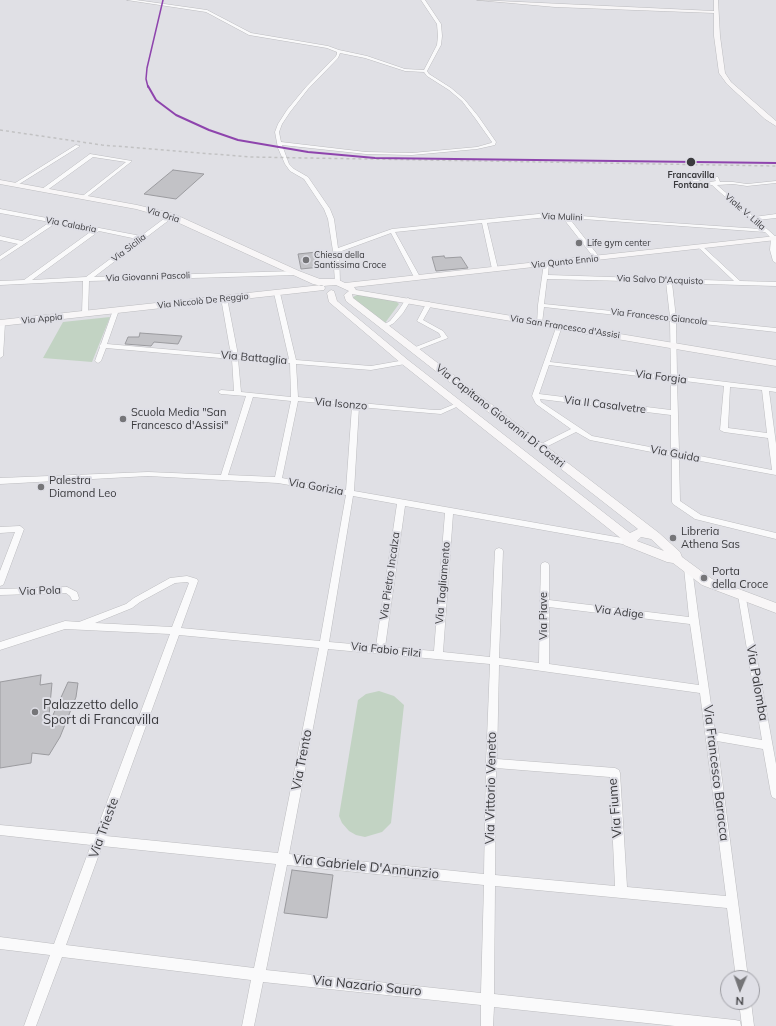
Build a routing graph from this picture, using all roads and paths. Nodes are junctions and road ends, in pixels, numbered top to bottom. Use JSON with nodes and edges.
{"nodes":[{"id":1,"x":129,"y":0,"type":"edge"},
{"id":2,"x":423,"y":0,"type":"edge"},
{"id":3,"x":479,"y":0,"type":"edge"},
{"id":4,"x":716,"y":0,"type":"edge"},
{"id":5,"x":715,"y":12,"type":"junction"},
{"id":6,"x":337,"y":50,"type":"junction"},
{"id":7,"x":425,"y":71,"type":"junction"},
{"id":8,"x":776,"y":124,"type":"edge"},
{"id":9,"x":279,"y":143,"type":"junction"},
{"id":10,"x":78,"y":146,"type":"dead end"},
{"id":11,"x":776,"y":182,"type":"edge"},
{"id":12,"x":1,"y":184,"type":"edge"},
{"id":13,"x":14,"y":185,"type":"junction"},
{"id":14,"x":44,"y":190,"type":"junction"},
{"id":15,"x":82,"y":198,"type":"junction"},
{"id":16,"x":0,"y":211,"type":"edge"},
{"id":17,"x":171,"y":216,"type":"junction"},
{"id":18,"x":564,"y":216,"type":"junction"},
{"id":19,"x":776,"y":216,"type":"edge"},
{"id":20,"x":752,"y":219,"type":"junction"},
{"id":21,"x":54,"y":222,"type":"junction"},
{"id":22,"x":484,"y":222,"type":"junction"},
{"id":23,"x":97,"y":230,"type":"junction"},
{"id":24,"x":392,"y":231,"type":"junction"},
{"id":25,"x":766,"y":231,"type":"junction"},
{"id":26,"x":0,"y":238,"type":"edge"},
{"id":27,"x":142,"y":238,"type":"junction"},
{"id":28,"x":775,"y":238,"type":"edge"},
{"id":29,"x":23,"y":242,"type":"junction"},
{"id":30,"x":701,"y":247,"type":"junction"},
{"id":31,"x":336,"y":251,"type":"junction"},
{"id":32,"x":0,"y":258,"type":"edge"},
{"id":33,"x":597,"y":258,"type":"junction"},
{"id":34,"x":776,"y":261,"type":"edge"},
{"id":35,"x":546,"y":264,"type":"junction"},
{"id":36,"x":494,"y":269,"type":"junction"},
{"id":37,"x":296,"y":273,"type":"junction"},
{"id":38,"x":417,"y":277,"type":"junction"},
{"id":39,"x":545,"y":277,"type":"junction"},
{"id":40,"x":86,"y":280,"type":"junction"},
{"id":41,"x":669,"y":280,"type":"junction"},
{"id":42,"x":25,"y":282,"type":"junction"},
{"id":43,"x":0,"y":283,"type":"edge"},
{"id":44,"x":739,"y":283,"type":"junction"},
{"id":45,"x":320,"y":284,"type":"junction"},
{"id":46,"x":776,"y":284,"type":"edge"},
{"id":47,"x":348,"y":288,"type":"junction"},
{"id":48,"x":277,"y":293,"type":"junction"},
{"id":49,"x":331,"y":293,"type":"junction"},
{"id":50,"x":224,"y":298,"type":"junction"},
{"id":51,"x":408,"y":300,"type":"junction"},
{"id":52,"x":429,"y":304,"type":"junction"},
{"id":53,"x":541,"y":305,"type":"junction"},
{"id":54,"x":116,"y":310,"type":"junction"},
{"id":55,"x":85,"y":314,"type":"junction"},
{"id":56,"x":673,"y":319,"type":"junction"},
{"id":57,"x":1,"y":323,"type":"edge"},
{"id":58,"x":539,"y":323,"type":"junction"},
{"id":59,"x":385,"y":326,"type":"junction"},
{"id":60,"x":559,"y":326,"type":"junction"},
{"id":61,"x":776,"y":330,"type":"edge"},
{"id":62,"x":674,"y":345,"type":"junction"},
{"id":63,"x":102,"y":346,"type":"junction"},
{"id":64,"x":415,"y":349,"type":"junction"},
{"id":65,"x":0,"y":356,"type":"edge"},
{"id":66,"x":235,"y":357,"type":"junction"},
{"id":67,"x":98,"y":361,"type":"dead end"},
{"id":68,"x":293,"y":362,"type":"junction"},
{"id":69,"x":405,"y":362,"type":"junction"},
{"id":70,"x":546,"y":363,"type":"junction"},
{"id":71,"x":776,"y":363,"type":"edge"},
{"id":72,"x":674,"y":379,"type":"junction"},
{"id":73,"x":727,"y":385,"type":"junction"},
{"id":74,"x":765,"y":389,"type":"junction"},
{"id":75,"x":776,"y":390,"type":"edge"},
{"id":76,"x":221,"y":392,"type":"dead end"},
{"id":77,"x":238,"y":394,"type":"junction"},
{"id":78,"x":250,"y":395,"type":"junction"},
{"id":79,"x":535,"y":396,"type":"junction"},
{"id":80,"x":295,"y":399,"type":"junction"},
{"id":81,"x":460,"y":404,"type":"junction"},
{"id":82,"x":356,"y":405,"type":"junction"},
{"id":83,"x":674,"y":413,"type":"junction"},
{"id":84,"x":576,"y":429,"type":"junction"},
{"id":85,"x":770,"y":436,"type":"junction"},
{"id":86,"x":539,"y":447,"type":"junction"},
{"id":87,"x":676,"y":454,"type":"junction"},
{"id":88,"x":776,"y":473,"type":"edge"},
{"id":89,"x":224,"y":477,"type":"junction"},
{"id":90,"x":278,"y":480,"type":"junction"},
{"id":91,"x":0,"y":481,"type":"edge"},
{"id":92,"x":350,"y":492,"type":"junction"},
{"id":93,"x":401,"y":503,"type":"junction"},
{"id":94,"x":449,"y":512,"type":"junction"},
{"id":95,"x":0,"y":530,"type":"edge"},
{"id":96,"x":655,"y":536,"type":"junction"},
{"id":97,"x":776,"y":536,"type":"edge"},
{"id":98,"x":630,"y":541,"type":"junction"},
{"id":99,"x":499,"y":551,"type":"dead end"},
{"id":100,"x":675,"y":558,"type":"junction"},
{"id":101,"x":545,"y":565,"type":"dead end"},
{"id":102,"x":688,"y":568,"type":"junction"},
{"id":103,"x":0,"y":583,"type":"edge"},
{"id":104,"x":0,"y":592,"type":"edge"},
{"id":105,"x":742,"y":595,"type":"junction"},
{"id":106,"x":75,"y":598,"type":"dead end"},
{"id":107,"x":544,"y":603,"type":"junction"},
{"id":108,"x":776,"y":608,"type":"edge"},
{"id":109,"x":694,"y":621,"type":"junction"},
{"id":110,"x":79,"y":626,"type":"junction"},
{"id":111,"x":177,"y":631,"type":"junction"},
{"id":112,"x":324,"y":644,"type":"junction"},
{"id":113,"x":0,"y":646,"type":"edge"},
{"id":114,"x":380,"y":649,"type":"junction"},
{"id":115,"x":438,"y":655,"type":"junction"},
{"id":116,"x":496,"y":661,"type":"junction"},
{"id":117,"x":544,"y":668,"type":"junction"},
{"id":118,"x":705,"y":690,"type":"junction"},
{"id":119,"x":712,"y":736,"type":"junction"},
{"id":120,"x":771,"y":749,"type":"edge"},
{"id":121,"x":491,"y":763,"type":"junction"},
{"id":122,"x":776,"y":794,"type":"edge"},
{"id":123,"x":0,"y":830,"type":"edge"},
{"id":124,"x":99,"y":841,"type":"junction"},
{"id":125,"x":283,"y":858,"type":"junction"},
{"id":126,"x":489,"y":880,"type":"junction"},
{"id":127,"x":621,"y":892,"type":"junction"},
{"id":128,"x":731,"y":902,"type":"junction"},
{"id":129,"x":0,"y":943,"type":"edge"},
{"id":130,"x":58,"y":951,"type":"junction"},
{"id":131,"x":741,"y":970,"type":"edge"},
{"id":132,"x":258,"y":975,"type":"junction"},
{"id":133,"x":488,"y":1000,"type":"junction"},
{"id":134,"x":746,"y":1010,"type":"edge"},
{"id":135,"x":30,"y":1026,"type":"edge"},
{"id":136,"x":248,"y":1026,"type":"edge"},
{"id":137,"x":487,"y":1026,"type":"edge"},
{"id":138,"x":735,"y":1026,"type":"edge"},
{"id":139,"x":748,"y":1026,"type":"edge"}],
"edges":[{"from":1,"to":6,"type":"street"},
{"from":2,"to":7,"type":"street"},
{"from":3,"to":5,"type":"street"},
{"from":4,"to":5,"type":"street"},
{"from":5,"to":8,"type":"street"},
{"from":6,"to":7,"type":"street"},
{"from":6,"to":9,"type":"street"},
{"from":7,"to":9,"type":"street"},
{"from":9,"to":31,"type":"street"},
{"from":10,"to":13,"type":"street"},
{"from":11,"to":20,"type":"street","name":"Viale V. Lilla"},
{"from":12,"to":13,"type":"street","name":"Via Oria"},
{"from":13,"to":14,"type":"street","name":"Via Oria"},
{"from":14,"to":15,"type":"street","name":"Via Oria"},
{"from":14,"to":15,"type":"street"},
{"from":15,"to":17,"type":"street","name":"Via Oria"},
{"from":16,"to":21,"type":"street","name":"Via Calabria"},
{"from":17,"to":27,"type":"street","name":"Via Sicilia"},
{"from":17,"to":37,"type":"street","name":"Via Oria"},
{"from":18,"to":22,"type":"street","name":"Via Mulini"},
{"from":18,"to":25,"type":"street","name":"Via Mulini"},
{"from":18,"to":33,"type":"street"},
{"from":19,"to":20,"type":"street"},
{"from":20,"to":25,"type":"street","name":"Viale V. Lilla"},
{"from":21,"to":23,"type":"street","name":"Via Calabria"},
{"from":21,"to":29,"type":"street"},
{"from":22,"to":24,"type":"street","name":"Via Mulini"},
{"from":22,"to":36,"type":"street"},
{"from":23,"to":27,"type":"street","name":"Via Calabria"},
{"from":23,"to":42,"type":"street"},
{"from":24,"to":31,"type":"street","name":"Via Mulini"},
{"from":24,"to":38,"type":"street"},
{"from":25,"to":28,"type":"street","name":"Viale V. Lilla"},
{"from":26,"to":29,"type":"street"},
{"from":27,"to":40,"type":"street","name":"Via Sicilia"},
{"from":28,"to":30,"type":"street","name":"Via Qunto Ennio"},
{"from":28,"to":34,"type":"street"},
{"from":29,"to":32,"type":"street"},
{"from":30,"to":33,"type":"street","name":"Via Qunto Ennio"},
{"from":30,"to":44,"type":"street"},
{"from":31,"to":47,"type":"street"},
{"from":33,"to":35,"type":"street","name":"Via Qunto Ennio"},
{"from":35,"to":36,"type":"street","name":"Via Qunto Ennio"},
{"from":35,"to":39,"type":"street"},
{"from":36,"to":38,"type":"street","name":"Via Qunto Ennio"},
{"from":37,"to":40,"type":"street","name":"Via Giovanni Pascoli"},
{"from":37,"to":45,"type":"street","name":"Via Oria"},
{"from":38,"to":47,"type":"street","name":"Via Qunto Ennio"},
{"from":39,"to":41,"type":"street","name":"Via Salvo D'Acquisto"},
{"from":39,"to":53,"type":"street"},
{"from":40,"to":42,"type":"street","name":"Via Giovanni Pascoli"},
{"from":40,"to":55,"type":"street"},
{"from":41,"to":44,"type":"street","name":"Via Salvo D'Acquisto"},
{"from":41,"to":56,"type":"street"},
{"from":42,"to":43,"type":"street","name":"Via Giovanni Pascoli"},
{"from":44,"to":46,"type":"street","name":"Via Salvo D'Acquisto"},
{"from":45,"to":47,"type":"street","name":"Via Niccolò De Reggio"},
{"from":45,"to":48,"type":"street","name":"Via Niccolò De Reggio"},
{"from":45,"to":49,"type":"street","name":"Via Oria"},
{"from":47,"to":49,"type":"street"},
{"from":47,"to":51,"type":"street","name":"Via San Francesco d'Assisi"},
{"from":47,"to":59,"type":"street","name":"Via Capitano Giovanni Di Castri"},
{"from":48,"to":50,"type":"street","name":"Via Niccolò De Reggio"},
{"from":48,"to":68,"type":"street"},
{"from":49,"to":69,"type":"street","name":"Via Capitano Giovanni Di Castri"},
{"from":50,"to":54,"type":"street","name":"Via Niccolò De Reggio"},
{"from":50,"to":66,"type":"street"},
{"from":51,"to":52,"type":"street","name":"Via San Francesco d'Assisi"},
{"from":51,"to":59,"type":"street"},
{"from":52,"to":58,"type":"street","name":"Via San Francesco d'Assisi"},
{"from":52,"to":64,"type":"street"},
{"from":53,"to":56,"type":"street","name":"Via Francesco Giancola"},
{"from":53,"to":58,"type":"street"},
{"from":54,"to":55,"type":"street","name":"Via Niccolò De Reggio"},
{"from":54,"to":63,"type":"street"},
{"from":55,"to":57,"type":"street","name":"Via Appia"},
{"from":56,"to":61,"type":"street","name":"Via Francesco Giancola"},
{"from":56,"to":62,"type":"street"},
{"from":57,"to":65,"type":"street"},
{"from":58,"to":60,"type":"street","name":"Via San Francesco d'Assisi"},
{"from":59,"to":64,"type":"street","name":"Via Capitano Giovanni Di Castri"},
{"from":60,"to":62,"type":"street","name":"Via San Francesco d'Assisi"},
{"from":60,"to":70,"type":"street"},
{"from":62,"to":71,"type":"street","name":"Via San Francesco d'Assisi"},
{"from":62,"to":72,"type":"street"},
{"from":63,"to":66,"type":"street","name":"Via Battaglia"},
{"from":63,"to":67,"type":"street"},
{"from":64,"to":86,"type":"street","name":"Via Capitano Giovanni Di Castri"},
{"from":66,"to":68,"type":"street","name":"Via Battaglia"},
{"from":66,"to":77,"type":"street"},
{"from":68,"to":69,"type":"street","name":"Via Battaglia"},
{"from":68,"to":80,"type":"street"},
{"from":69,"to":81,"type":"street","name":"Via Capitano Giovanni Di Castri"},
{"from":70,"to":72,"type":"street","name":"Via Forgia"},
{"from":70,"to":79,"type":"street"},
{"from":72,"to":73,"type":"street","name":"Via Forgia"},
{"from":72,"to":83,"type":"street"},
{"from":73,"to":74,"type":"street","name":"Via Forgia"},
{"from":73,"to":85,"type":"street"},
{"from":74,"to":75,"type":"street","name":"Via Forgia"},
{"from":74,"to":85,"type":"street"},
{"from":76,"to":77,"type":"street","name":"Via Isonzo"},
{"from":77,"to":78,"type":"street","name":"Via Isonzo"},
{"from":78,"to":80,"type":"street","name":"Via Isonzo"},
{"from":78,"to":89,"type":"street"},
{"from":79,"to":83,"type":"street","name":"Via II Casalvetre"},
{"from":79,"to":84,"type":"street","name":"Via Guida"},
{"from":80,"to":82,"type":"street","name":"Via Isonzo"},
{"from":80,"to":90,"type":"street"},
{"from":81,"to":82,"type":"street","name":"Via Isonzo"},
{"from":81,"to":98,"type":"street","name":"Via Capitano Giovanni Di Castri"},
{"from":82,"to":92,"type":"street","name":"Via Trento"},
{"from":83,"to":87,"type":"street"},
{"from":84,"to":86,"type":"street"},
{"from":84,"to":87,"type":"street","name":"Via Guida"},
{"from":85,"to":88,"type":"street"},
{"from":86,"to":96,"type":"street","name":"Via Capitano Giovanni Di Castri"},
{"from":87,"to":88,"type":"street","name":"Via Guida"},
{"from":87,"to":97,"type":"street"},
{"from":89,"to":90,"type":"street","name":"Via Gorizia"},
{"from":89,"to":91,"type":"street","name":"Via Gorizia"},
{"from":90,"to":92,"type":"street","name":"Via Gorizia"},
{"from":92,"to":93,"type":"street","name":"Via Gorizia"},
{"from":92,"to":112,"type":"street","name":"Via Trento"},
{"from":93,"to":94,"type":"street","name":"Via Gorizia"},
{"from":93,"to":114,"type":"street","name":"Via Pietro Incalza"},
{"from":94,"to":98,"type":"street","name":"Via Gorizia"},
{"from":94,"to":115,"type":"street","name":"Via Tagliamento"},
{"from":95,"to":103,"type":"street"},
{"from":96,"to":98,"type":"street"},
{"from":96,"to":100,"type":"street","name":"Via Capitano Giovanni Di Castri"},
{"from":98,"to":100,"type":"street","name":"Via Capitano Giovanni Di Castri"},
{"from":99,"to":116,"type":"street","name":"Via Vittorio Veneto"},
{"from":100,"to":102,"type":"street"},
{"from":101,"to":107,"type":"street","name":"Via Piave"},
{"from":102,"to":105,"type":"street"},
{"from":102,"to":109,"type":"street","name":"Via Francesco Baracca"},
{"from":104,"to":106,"type":"street","name":"Via Pola"},
{"from":105,"to":108,"type":"street"},
{"from":105,"to":120,"type":"street","name":"Via Palomba"},
{"from":107,"to":109,"type":"street","name":"Via Adige"},
{"from":107,"to":117,"type":"street","name":"Via Piave"},
{"from":109,"to":118,"type":"street","name":"Via Francesco Baracca"},
{"from":110,"to":111,"type":"street","name":"Via Fabio Filzi"},
{"from":110,"to":111,"type":"street","name":"Via Trieste"},
{"from":110,"to":113,"type":"street","name":"Via Fabio Filzi"},
{"from":111,"to":112,"type":"street","name":"Via Fabio Filzi"},
{"from":111,"to":124,"type":"street","name":"Via Trieste"},
{"from":112,"to":114,"type":"street","name":"Via Fabio Filzi"},
{"from":112,"to":125,"type":"street","name":"Via Trento"},
{"from":114,"to":115,"type":"street","name":"Via Fabio Filzi"},
{"from":115,"to":116,"type":"street","name":"Via Fabio Filzi"},
{"from":116,"to":117,"type":"street","name":"Via Fabio Filzi"},
{"from":116,"to":121,"type":"street","name":"Via Vittorio Veneto"},
{"from":117,"to":118,"type":"street","name":"Via Fabio Filzi"},
{"from":118,"to":119,"type":"street","name":"Via Francesco Baracca"},
{"from":119,"to":120,"type":"street"},
{"from":119,"to":128,"type":"street","name":"Via Francesco Baracca"},
{"from":120,"to":122,"type":"street","name":"Via Palomba"},
{"from":121,"to":126,"type":"street","name":"Via Vittorio Veneto"},
{"from":121,"to":127,"type":"street","name":"Via Fiume"},
{"from":123,"to":124,"type":"street","name":"Via Gabriele D'Annunzio"},
{"from":124,"to":125,"type":"street","name":"Via Gabriele D'Annunzio"},
{"from":124,"to":130,"type":"street","name":"Via Trieste"},
{"from":125,"to":126,"type":"street","name":"Via Gabriele D'Annunzio"},
{"from":125,"to":132,"type":"street","name":"Via Trento"},
{"from":126,"to":127,"type":"street","name":"Via Gabriele D'Annunzio"},
{"from":126,"to":133,"type":"street","name":"Via Vittorio Veneto"},
{"from":127,"to":128,"type":"street","name":"Via Gabriele D'Annunzio"},
{"from":128,"to":131,"type":"street","name":"Via Francesco Baracca"},
{"from":129,"to":130,"type":"street","name":"Via Nazario Sauro"},
{"from":130,"to":132,"type":"street","name":"Via Nazario Sauro"},
{"from":130,"to":135,"type":"street","name":"Via Trieste"},
{"from":132,"to":133,"type":"street","name":"Via Nazario Sauro"},
{"from":132,"to":136,"type":"street","name":"Via Trento"},
{"from":133,"to":137,"type":"street","name":"Via Vittorio Veneto"},
{"from":133,"to":138,"type":"street","name":"Via Nazario Sauro"},
{"from":134,"to":139,"type":"street"}]}
